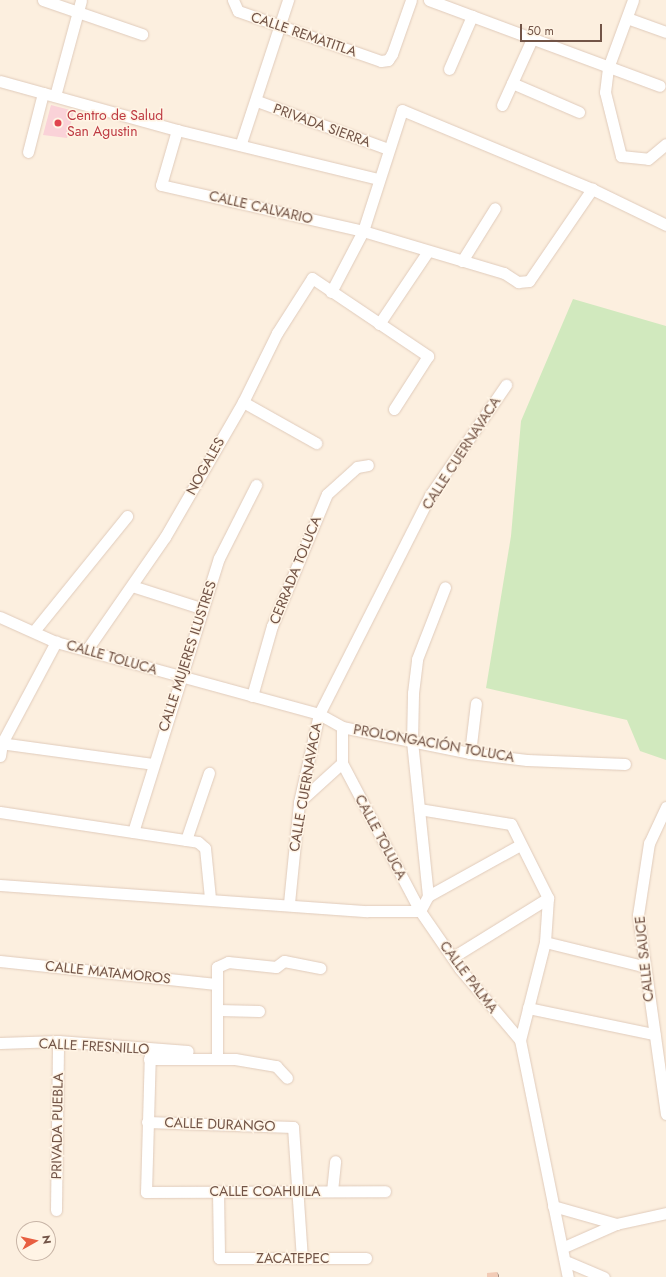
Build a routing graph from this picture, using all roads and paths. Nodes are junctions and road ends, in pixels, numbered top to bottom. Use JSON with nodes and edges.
{"nodes":[{"id":1,"x":43,"y":0,"type":"edge"},
{"id":2,"x":233,"y":0,"type":"edge"},
{"id":3,"x":288,"y":0,"type":"edge"},
{"id":4,"x":411,"y":0,"type":"edge"},
{"id":5,"x":429,"y":0,"type":"edge"},
{"id":6,"x":633,"y":0,"type":"edge"},
{"id":7,"x":79,"y":5,"type":"edge"},
{"id":8,"x":472,"y":16,"type":"junction"},
{"id":9,"x":627,"y":18,"type":"junction"},
{"id":10,"x":281,"y":26,"type":"junction"},
{"id":11,"x":666,"y":32,"type":"edge"},
{"id":12,"x":142,"y":34,"type":"dead end"},
{"id":13,"x":532,"y":39,"type":"junction"},
{"id":14,"x":608,"y":68,"type":"junction"},
{"id":15,"x":448,"y":69,"type":"dead end"},
{"id":16,"x":0,"y":81,"type":"edge"},
{"id":17,"x":512,"y":83,"type":"junction"},
{"id":18,"x":660,"y":86,"type":"dead end"},
{"id":19,"x":43,"y":93,"type":"junction"},
{"id":20,"x":55,"y":96,"type":"junction"},
{"id":21,"x":257,"y":102,"type":"junction"},
{"id":22,"x":502,"y":105,"type":"dead end"},
{"id":23,"x":579,"y":112,"type":"dead end"},
{"id":24,"x":177,"y":130,"type":"junction"},
{"id":25,"x":241,"y":143,"type":"junction"},
{"id":26,"x":666,"y":144,"type":"edge"},
{"id":27,"x":388,"y":149,"type":"junction"},
{"id":28,"x":28,"y":152,"type":"dead end"},
{"id":29,"x":378,"y":179,"type":"junction"},
{"id":30,"x":592,"y":188,"type":"junction"},
{"id":31,"x":495,"y":208,"type":"dead end"},
{"id":32,"x":666,"y":224,"type":"edge"},
{"id":33,"x":363,"y":231,"type":"junction"},
{"id":34,"x":428,"y":250,"type":"junction"},
{"id":35,"x":462,"y":260,"type":"junction"},
{"id":36,"x":331,"y":292,"type":"junction"},
{"id":37,"x":379,"y":324,"type":"junction"},
{"id":38,"x":506,"y":385,"type":"dead end"},
{"id":39,"x":243,"y":402,"type":"junction"},
{"id":40,"x":394,"y":409,"type":"dead end"},
{"id":41,"x":316,"y":444,"type":"dead end"},
{"id":42,"x":368,"y":465,"type":"dead end"},
{"id":43,"x":256,"y":485,"type":"dead end"},
{"id":44,"x":127,"y":516,"type":"dead end"},
{"id":45,"x":132,"y":586,"type":"junction"},
{"id":46,"x":445,"y":587,"type":"dead end"},
{"id":47,"x":201,"y":608,"type":"junction"},
{"id":48,"x":0,"y":617,"type":"edge"},
{"id":49,"x":34,"y":631,"type":"junction"},
{"id":50,"x":56,"y":642,"type":"junction"},
{"id":51,"x":88,"y":648,"type":"junction"},
{"id":52,"x":179,"y":676,"type":"junction"},
{"id":53,"x":252,"y":696,"type":"junction"},
{"id":54,"x":476,"y":703,"type":"dead end"},
{"id":55,"x":319,"y":714,"type":"junction"},
{"id":56,"x":342,"y":727,"type":"junction"},
{"id":57,"x":412,"y":742,"type":"junction"},
{"id":58,"x":1,"y":743,"type":"edge"},
{"id":59,"x":470,"y":753,"type":"junction"},
{"id":60,"x":0,"y":756,"type":"edge"},
{"id":61,"x":342,"y":763,"type":"junction"},
{"id":62,"x":153,"y":764,"type":"junction"},
{"id":63,"x":625,"y":764,"type":"dead end"},
{"id":64,"x":209,"y":773,"type":"dead end"},
{"id":65,"x":299,"y":802,"type":"junction"},
{"id":66,"x":666,"y":807,"type":"edge"},
{"id":67,"x":419,"y":809,"type":"junction"},
{"id":68,"x":0,"y":812,"type":"edge"},
{"id":69,"x":132,"y":832,"type":"junction"},
{"id":70,"x":186,"y":840,"type":"junction"},
{"id":71,"x":520,"y":844,"type":"junction"},
{"id":72,"x":0,"y":885,"type":"edge"},
{"id":73,"x":428,"y":896,"type":"junction"},
{"id":74,"x":210,"y":898,"type":"junction"},
{"id":75,"x":548,"y":898,"type":"junction"},
{"id":76,"x":289,"y":903,"type":"junction"},
{"id":77,"x":420,"y":911,"type":"junction"},
{"id":78,"x":545,"y":942,"type":"junction"},
{"id":79,"x":453,"y":957,"type":"junction"},
{"id":80,"x":0,"y":961,"type":"edge"},
{"id":81,"x":643,"y":966,"type":"junction"},
{"id":82,"x":320,"y":968,"type":"dead end"},
{"id":83,"x":216,"y":984,"type":"junction"},
{"id":84,"x":528,"y":1008,"type":"junction"},
{"id":85,"x":218,"y":1010,"type":"junction"},
{"id":86,"x":259,"y":1011,"type":"dead end"},
{"id":87,"x":654,"y":1034,"type":"junction"},
{"id":88,"x":520,"y":1040,"type":"junction"},
{"id":89,"x":58,"y":1042,"type":"junction"},
{"id":90,"x":0,"y":1043,"type":"edge"},
{"id":91,"x":188,"y":1051,"type":"dead end"},
{"id":92,"x":150,"y":1054,"type":"junction"},
{"id":93,"x":216,"y":1058,"type":"junction"},
{"id":94,"x":287,"y":1078,"type":"dead end"},
{"id":95,"x":666,"y":1114,"type":"edge"},
{"id":96,"x":148,"y":1122,"type":"junction"},
{"id":97,"x":335,"y":1161,"type":"dead end"},
{"id":98,"x":218,"y":1191,"type":"junction"},
{"id":99,"x":298,"y":1191,"type":"junction"},
{"id":100,"x":332,"y":1191,"type":"junction"},
{"id":101,"x":385,"y":1191,"type":"dead end"},
{"id":102,"x":553,"y":1206,"type":"junction"},
{"id":103,"x":56,"y":1210,"type":"dead end"},
{"id":104,"x":666,"y":1213,"type":"edge"},
{"id":105,"x":616,"y":1224,"type":"junction"},
{"id":106,"x":564,"y":1247,"type":"junction"},
{"id":107,"x":302,"y":1258,"type":"junction"},
{"id":108,"x":366,"y":1258,"type":"dead end"},
{"id":109,"x":568,"y":1262,"type":"junction"},
{"id":110,"x":568,"y":1277,"type":"edge"},
{"id":111,"x":604,"y":1277,"type":"edge"}],
"edges":[{"from":1,"to":7,"type":"street"},
{"from":2,"to":10,"type":"street","name":"CALLE REMATITLA"},
{"from":3,"to":10,"type":"street"},
{"from":4,"to":10,"type":"street","name":"CALLE REMATITLA"},
{"from":5,"to":8,"type":"street"},
{"from":6,"to":9,"type":"street"},
{"from":7,"to":12,"type":"street"},
{"from":7,"to":20,"type":"street"},
{"from":8,"to":13,"type":"street"},
{"from":8,"to":15,"type":"street"},
{"from":9,"to":11,"type":"street"},
{"from":9,"to":14,"type":"street"},
{"from":10,"to":21,"type":"street"},
{"from":13,"to":14,"type":"street"},
{"from":13,"to":17,"type":"street"},
{"from":14,"to":18,"type":"street"},
{"from":14,"to":26,"type":"street"},
{"from":16,"to":19,"type":"street"},
{"from":17,"to":22,"type":"street"},
{"from":17,"to":23,"type":"street"},
{"from":19,"to":20,"type":"street"},
{"from":19,"to":28,"type":"street"},
{"from":20,"to":24,"type":"street"},
{"from":21,"to":25,"type":"street"},
{"from":21,"to":27,"type":"street","name":"PRIVADA SIERRA"},
{"from":24,"to":25,"type":"street"},
{"from":24,"to":33,"type":"street","name":"CALLE CALVARIO"},
{"from":25,"to":29,"type":"street"},
{"from":27,"to":29,"type":"street"},
{"from":27,"to":30,"type":"street"},
{"from":29,"to":33,"type":"street"},
{"from":30,"to":32,"type":"street"},
{"from":30,"to":35,"type":"street"},
{"from":31,"to":35,"type":"street"},
{"from":33,"to":34,"type":"street"},
{"from":33,"to":36,"type":"street"},
{"from":34,"to":35,"type":"street"},
{"from":34,"to":37,"type":"street"},
{"from":36,"to":37,"type":"street"},
{"from":36,"to":39,"type":"street","name":"NOGALES"},
{"from":37,"to":40,"type":"street"},
{"from":38,"to":55,"type":"street","name":"CALLE CUERNAVACA"},
{"from":39,"to":41,"type":"street"},
{"from":39,"to":45,"type":"street","name":"NOGALES"},
{"from":42,"to":53,"type":"street","name":"CERRADA TOLUCA"},
{"from":43,"to":47,"type":"street","name":"CALLE MUJERES ILUSTRES"},
{"from":44,"to":49,"type":"street"},
{"from":45,"to":47,"type":"street"},
{"from":45,"to":51,"type":"street","name":"NOGALES"},
{"from":46,"to":57,"type":"street"},
{"from":47,"to":52,"type":"street","name":"CALLE MUJERES ILUSTRES"},
{"from":48,"to":49,"type":"street","name":"CALLE TOLUCA"},
{"from":49,"to":50,"type":"street","name":"CALLE TOLUCA"},
{"from":50,"to":51,"type":"street","name":"CALLE TOLUCA"},
{"from":50,"to":58,"type":"street"},
{"from":51,"to":52,"type":"street","name":"CALLE TOLUCA"},
{"from":52,"to":53,"type":"street","name":"CALLE TOLUCA"},
{"from":52,"to":62,"type":"street","name":"CALLE MUJERES ILUSTRES"},
{"from":53,"to":55,"type":"street","name":"CALLE TOLUCA"},
{"from":54,"to":59,"type":"street"},
{"from":55,"to":56,"type":"street","name":"PROLONGACIÓN TOLUCA"},
{"from":55,"to":65,"type":"street","name":"CALLE CUERNAVACA"},
{"from":56,"to":57,"type":"street","name":"PROLONGACIÓN TOLUCA"},
{"from":56,"to":61,"type":"street"},
{"from":57,"to":59,"type":"street","name":"PROLONGACIÓN TOLUCA"},
{"from":57,"to":67,"type":"street"},
{"from":58,"to":60,"type":"street"},
{"from":58,"to":62,"type":"street"},
{"from":59,"to":63,"type":"street","name":"PROLONGACIÓN TOLUCA"},
{"from":61,"to":65,"type":"street"},
{"from":61,"to":77,"type":"street","name":"CALLE TOLUCA"},
{"from":62,"to":69,"type":"street","name":"CALLE MUJERES ILUSTRES"},
{"from":64,"to":70,"type":"street"},
{"from":65,"to":76,"type":"street","name":"CALLE CUERNAVACA"},
{"from":66,"to":81,"type":"street","name":"CALLE SAUCE"},
{"from":67,"to":71,"type":"street"},
{"from":67,"to":73,"type":"street"},
{"from":68,"to":69,"type":"street"},
{"from":69,"to":70,"type":"street"},
{"from":70,"to":74,"type":"street"},
{"from":71,"to":73,"type":"street"},
{"from":71,"to":75,"type":"street"},
{"from":72,"to":74,"type":"street"},
{"from":73,"to":77,"type":"street"},
{"from":74,"to":76,"type":"street"},
{"from":75,"to":78,"type":"street"},
{"from":75,"to":79,"type":"street"},
{"from":76,"to":77,"type":"street"},
{"from":77,"to":79,"type":"street","name":"CALLE PALMA"},
{"from":78,"to":81,"type":"street"},
{"from":78,"to":84,"type":"street"},
{"from":79,"to":88,"type":"street","name":"CALLE PALMA"},
{"from":80,"to":83,"type":"street","name":"CALLE MATAMOROS"},
{"from":81,"to":87,"type":"street","name":"CALLE SAUCE"},
{"from":82,"to":83,"type":"street"},
{"from":83,"to":85,"type":"street"},
{"from":84,"to":87,"type":"street"},
{"from":84,"to":88,"type":"street"},
{"from":85,"to":86,"type":"street"},
{"from":85,"to":93,"type":"street"},
{"from":87,"to":95,"type":"street","name":"CALLE SAUCE"},
{"from":88,"to":102,"type":"street"},
{"from":89,"to":90,"type":"street","name":"CALLE FRESNILLO"},
{"from":89,"to":92,"type":"street","name":"CALLE FRESNILLO"},
{"from":89,"to":103,"type":"street","name":"PRIVADA PUEBLA"},
{"from":91,"to":92,"type":"street","name":"CALLE FRESNILLO"},
{"from":92,"to":93,"type":"street"},
{"from":92,"to":96,"type":"street"},
{"from":93,"to":94,"type":"street"},
{"from":96,"to":98,"type":"street","name":"CALLE COAHUILA"},
{"from":96,"to":99,"type":"street","name":"CALLE DURANGO"},
{"from":97,"to":100,"type":"street"},
{"from":98,"to":99,"type":"street","name":"CALLE COAHUILA"},
{"from":98,"to":107,"type":"street","name":"ZACATEPEC"},
{"from":99,"to":100,"type":"street","name":"CALLE COAHUILA"},
{"from":99,"to":107,"type":"street"},
{"from":100,"to":101,"type":"street","name":"CALLE COAHUILA"},
{"from":102,"to":105,"type":"street"},
{"from":102,"to":106,"type":"street"},
{"from":104,"to":105,"type":"street"},
{"from":105,"to":106,"type":"street"},
{"from":106,"to":109,"type":"street"},
{"from":107,"to":108,"type":"street","name":"ZACATEPEC"},
{"from":109,"to":110,"type":"street"},
{"from":109,"to":111,"type":"street"}]}
